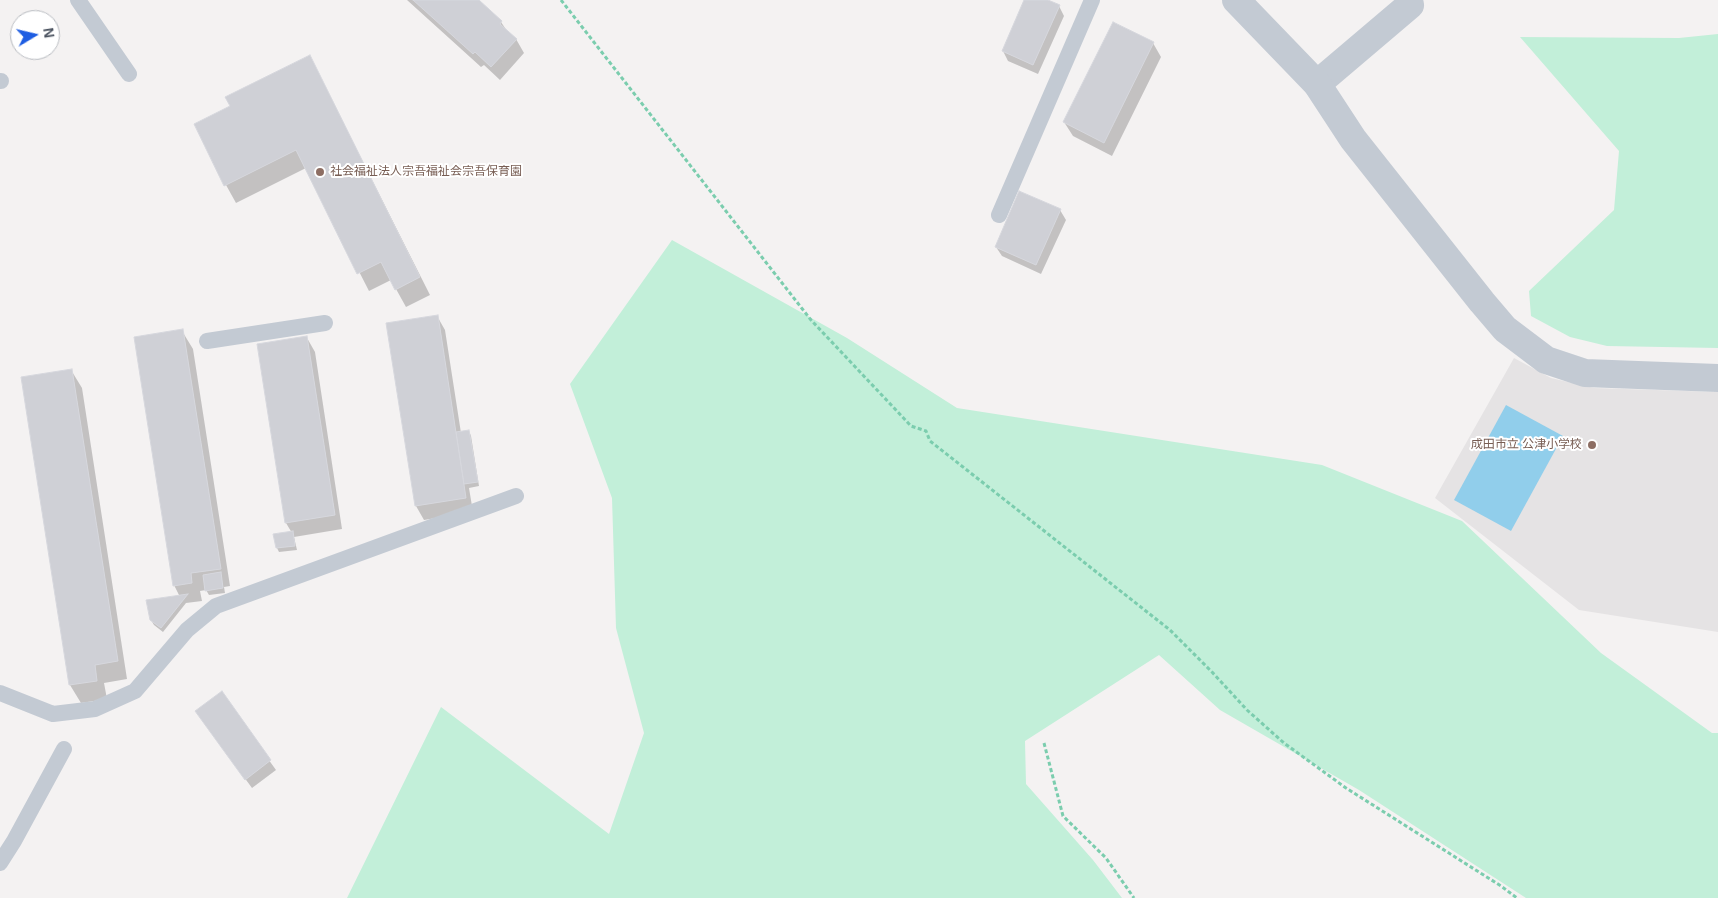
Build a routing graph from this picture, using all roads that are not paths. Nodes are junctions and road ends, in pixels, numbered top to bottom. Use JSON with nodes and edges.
{"nodes":[{"id":1,"x":78,"y":0,"type":"edge"},
{"id":2,"x":1092,"y":0,"type":"edge"},
{"id":3,"x":1236,"y":0,"type":"edge"},
{"id":4,"x":1409,"y":0,"type":"edge"},
{"id":5,"x":129,"y":74,"type":"dead end"},
{"id":6,"x":1317,"y":84,"type":"junction"},
{"id":7,"x":999,"y":215,"type":"dead end"},
{"id":8,"x":325,"y":323,"type":"dead end"},
{"id":9,"x":207,"y":341,"type":"dead end"},
{"id":10,"x":1718,"y":378,"type":"edge"},
{"id":11,"x":516,"y":496,"type":"dead end"},
{"id":12,"x":0,"y":693,"type":"edge"},
{"id":13,"x":64,"y":749,"type":"dead end"},
{"id":14,"x":0,"y":863,"type":"edge"}],
"edges":[{"from":1,"to":5,"type":"lane"},
{"from":2,"to":7,"type":"lane"},
{"from":3,"to":6,"type":"street"},
{"from":4,"to":6,"type":"street"},
{"from":6,"to":10,"type":"street"},
{"from":8,"to":9,"type":"lane"},
{"from":11,"to":12,"type":"lane"},
{"from":13,"to":14,"type":"lane"}]}
